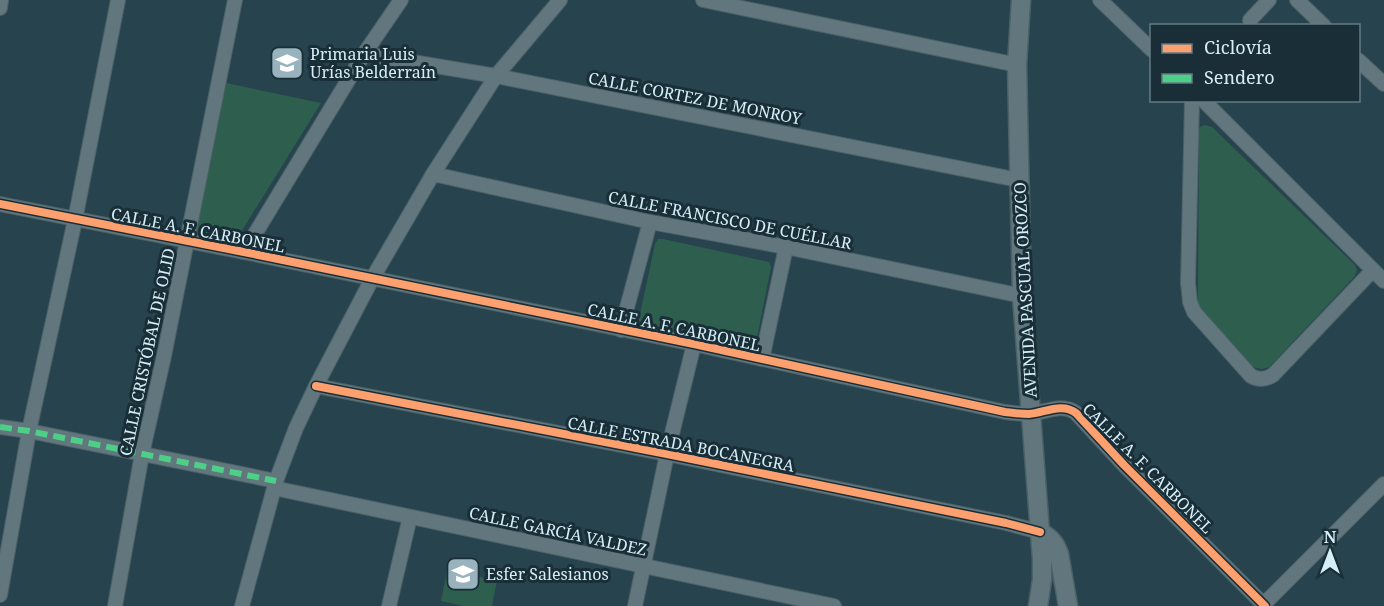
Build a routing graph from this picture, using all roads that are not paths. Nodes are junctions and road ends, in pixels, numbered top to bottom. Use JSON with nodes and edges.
{"nodes":[{"id":1,"x":2,"y":0,"type":"edge"},
{"id":2,"x":118,"y":0,"type":"edge"},
{"id":3,"x":235,"y":0,"type":"edge"},
{"id":4,"x":401,"y":0,"type":"edge"},
{"id":5,"x":561,"y":0,"type":"edge"},
{"id":6,"x":703,"y":0,"type":"edge"},
{"id":7,"x":1021,"y":0,"type":"edge"},
{"id":8,"x":1100,"y":0,"type":"edge"},
{"id":9,"x":1269,"y":0,"type":"edge"},
{"id":10,"x":1297,"y":0,"type":"edge"},
{"id":11,"x":0,"y":8,"type":"edge"},
{"id":12,"x":1250,"y":20,"type":"dead end"},
{"id":13,"x":1322,"y":24,"type":"edge"},
{"id":14,"x":1150,"y":48,"type":"edge"},
{"id":15,"x":364,"y":54,"type":"junction"},
{"id":16,"x":1360,"y":61,"type":"edge"},
{"id":17,"x":1017,"y":65,"type":"junction"},
{"id":18,"x":496,"y":75,"type":"junction"},
{"id":19,"x":1384,"y":84,"type":"edge"},
{"id":20,"x":1192,"y":102,"type":"edge"},
{"id":21,"x":1205,"y":102,"type":"edge"},
{"id":22,"x":433,"y":174,"type":"junction"},
{"id":23,"x":1018,"y":180,"type":"junction"},
{"id":24,"x":0,"y":204,"type":"edge"},
{"id":25,"x":75,"y":220,"type":"junction"},
{"id":26,"x":650,"y":222,"type":"junction"},
{"id":27,"x":187,"y":241,"type":"junction"},
{"id":28,"x":786,"y":247,"type":"junction"},
{"id":29,"x":244,"y":252,"type":"junction"},
{"id":30,"x":1373,"y":270,"type":"junction"},
{"id":31,"x":372,"y":279,"type":"junction"},
{"id":32,"x":1384,"y":280,"type":"edge"},
{"id":33,"x":1022,"y":296,"type":"junction"},
{"id":34,"x":621,"y":330,"type":"junction"},
{"id":35,"x":694,"y":344,"type":"junction"},
{"id":36,"x":762,"y":359,"type":"junction"},
{"id":37,"x":316,"y":386,"type":"junction"},
{"id":38,"x":1031,"y":413,"type":"junction"},
{"id":39,"x":0,"y":427,"type":"edge"},
{"id":40,"x":29,"y":431,"type":"junction"},
{"id":41,"x":142,"y":454,"type":"junction"},
{"id":42,"x":667,"y":454,"type":"junction"},
{"id":43,"x":1384,"y":484,"type":"edge"},
{"id":44,"x":275,"y":485,"type":"junction"},
{"id":45,"x":410,"y":517,"type":"junction"},
{"id":46,"x":1040,"y":532,"type":"junction"},
{"id":47,"x":644,"y":565,"type":"junction"},
{"id":48,"x":0,"y":595,"type":"edge"},
{"id":49,"x":778,"y":600,"type":"edge"},
{"id":50,"x":1264,"y":605,"type":"edge"},
{"id":51,"x":115,"y":606,"type":"edge"},
{"id":52,"x":242,"y":606,"type":"edge"},
{"id":53,"x":389,"y":606,"type":"edge"},
{"id":54,"x":635,"y":606,"type":"edge"},
{"id":55,"x":834,"y":606,"type":"edge"},
{"id":56,"x":1038,"y":606,"type":"edge"},
{"id":57,"x":1068,"y":606,"type":"edge"}],
"edges":[{"from":1,"to":11,"type":"street"},
{"from":2,"to":25,"type":"street"},
{"from":3,"to":27,"type":"street","name":"CALLE CRISTÓBAL DE OLID"},
{"from":4,"to":15,"type":"street"},
{"from":5,"to":18,"type":"street"},
{"from":6,"to":17,"type":"street"},
{"from":7,"to":17,"type":"main road","name":"AVENIDA PASCUAL OROZCO"},
{"from":8,"to":14,"type":"street"},
{"from":9,"to":12,"type":"street"},
{"from":10,"to":13,"type":"street"},
{"from":15,"to":18,"type":"street","name":"CALLE CORTEZ DE MONROY"},
{"from":15,"to":29,"type":"street"},
{"from":16,"to":19,"type":"street"},
{"from":17,"to":23,"type":"main road","name":"AVENIDA PASCUAL OROZCO"},
{"from":18,"to":22,"type":"street"},
{"from":18,"to":23,"type":"street","name":"CALLE CORTEZ DE MONROY"},
{"from":20,"to":30,"type":"street"},
{"from":21,"to":30,"type":"street"},
{"from":22,"to":26,"type":"street","name":"CALLE FRANCISCO DE CUÉLLAR"},
{"from":22,"to":31,"type":"street"},
{"from":23,"to":33,"type":"main road","name":"AVENIDA PASCUAL OROZCO"},
{"from":24,"to":25,"type":"street","name":"CALLE A. F. CARBONEL"},
{"from":25,"to":27,"type":"street","name":"CALLE A. F. CARBONEL"},
{"from":25,"to":40,"type":"street"},
{"from":26,"to":28,"type":"street","name":"CALLE FRANCISCO DE CUÉLLAR"},
{"from":26,"to":34,"type":"street"},
{"from":27,"to":29,"type":"street","name":"CALLE A. F. CARBONEL"},
{"from":27,"to":41,"type":"street","name":"CALLE CRISTÓBAL DE OLID"},
{"from":28,"to":33,"type":"street","name":"CALLE FRANCISCO DE CUÉLLAR"},
{"from":28,"to":36,"type":"street"},
{"from":29,"to":31,"type":"street","name":"CALLE A. F. CARBONEL"},
{"from":30,"to":32,"type":"street"},
{"from":31,"to":34,"type":"street","name":"CALLE A. F. CARBONEL"},
{"from":31,"to":37,"type":"street"},
{"from":33,"to":38,"type":"main road","name":"AVENIDA PASCUAL OROZCO"},
{"from":34,"to":35,"type":"street","name":"CALLE A. F. CARBONEL"},
{"from":35,"to":36,"type":"street","name":"CALLE A. F. CARBONEL"},
{"from":35,"to":42,"type":"street"},
{"from":36,"to":38,"type":"street","name":"CALLE A. F. CARBONEL"},
{"from":37,"to":42,"type":"street","name":"CALLE ESTRADA BOCANEGRA"},
{"from":37,"to":44,"type":"street"},
{"from":38,"to":46,"type":"main road","name":"AVENIDA PASCUAL OROZCO"},
{"from":38,"to":50,"type":"street","name":"CALLE A. F. CARBONEL"},
{"from":39,"to":40,"type":"street","name":"CALLE GARCÍA VALDEZ"},
{"from":40,"to":41,"type":"street","name":"CALLE GARCÍA VALDEZ"},
{"from":40,"to":48,"type":"street"},
{"from":41,"to":44,"type":"street","name":"CALLE GARCÍA VALDEZ"},
{"from":41,"to":51,"type":"street","name":"CALLE CRISTÓBAL DE OLID"},
{"from":42,"to":46,"type":"street","name":"CALLE ESTRADA BOCANEGRA"},
{"from":42,"to":47,"type":"street"},
{"from":43,"to":50,"type":"street"},
{"from":44,"to":45,"type":"street","name":"CALLE GARCÍA VALDEZ"},
{"from":44,"to":52,"type":"street"},
{"from":45,"to":47,"type":"street","name":"CALLE GARCÍA VALDEZ"},
{"from":45,"to":53,"type":"street"},
{"from":46,"to":56,"type":"main road","name":"AVENIDA PASCUAL OROZCO"},
{"from":46,"to":57,"type":"main road"},
{"from":47,"to":49,"type":"street","name":"CALLE GARCÍA VALDEZ"},
{"from":47,"to":54,"type":"street"},
{"from":49,"to":55,"type":"street","name":"CALLE GARCÍA VALDEZ"}]}
